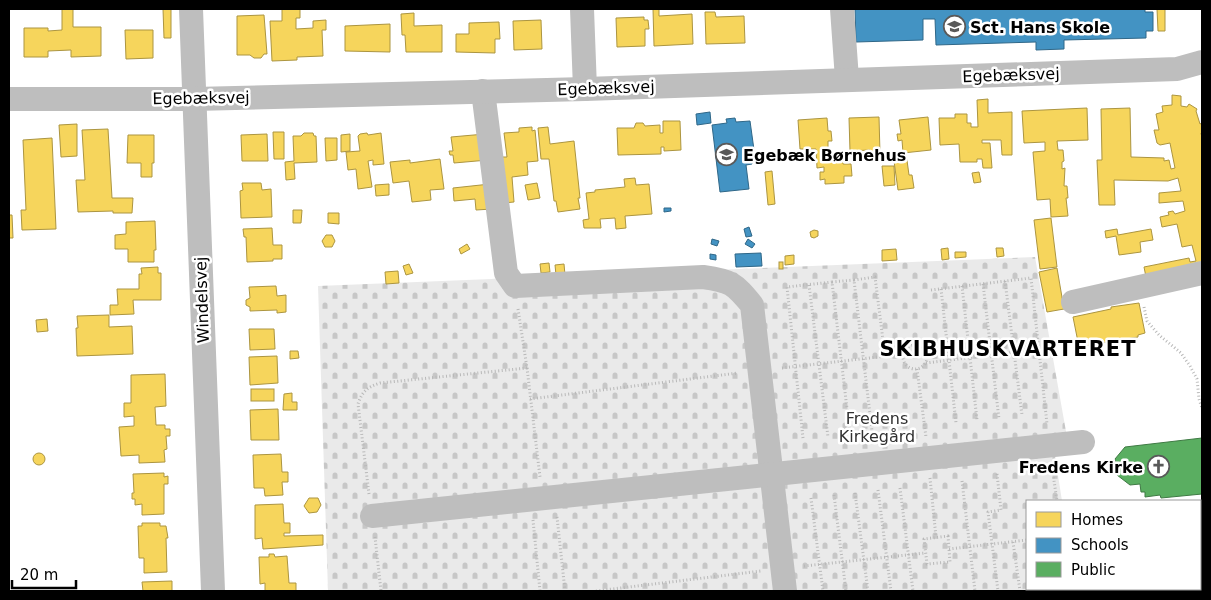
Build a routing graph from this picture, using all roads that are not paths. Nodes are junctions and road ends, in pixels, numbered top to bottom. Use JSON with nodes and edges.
{"nodes":[{"id":1,"x":190,"y":9,"type":"edge"},
{"id":2,"x":582,"y":9,"type":"edge"},
{"id":3,"x":842,"y":9,"type":"edge"},
{"id":4,"x":1202,"y":62,"type":"edge"},
{"id":5,"x":847,"y":79,"type":"junction"},
{"id":6,"x":585,"y":89,"type":"junction"},
{"id":7,"x":483,"y":91,"type":"junction"},
{"id":8,"x":194,"y":99,"type":"junction"},
{"id":9,"x":9,"y":100,"type":"edge"},
{"id":10,"x":1202,"y":273,"type":"edge"},
{"id":11,"x":1073,"y":302,"type":"dead end"},
{"id":12,"x":1083,"y":442,"type":"dead end"},
{"id":13,"x":770,"y":474,"type":"junction"},
{"id":14,"x":372,"y":516,"type":"road end"},
{"id":15,"x":214,"y":591,"type":"edge"},
{"id":16,"x":785,"y":591,"type":"edge"}],
"edges":[{"from":1,"to":8,"type":"street","name":"Windelsvej"},
{"from":2,"to":6,"type":"street"},
{"from":3,"to":5,"type":"street"},
{"from":4,"to":5,"type":"street","name":"Egebæksvej"},
{"from":5,"to":6,"type":"street","name":"Egebæksvej"},
{"from":6,"to":7,"type":"street","name":"Egebæksvej"},
{"from":7,"to":8,"type":"street","name":"Egebæksvej"},
{"from":7,"to":13,"type":"street"},
{"from":8,"to":9,"type":"street","name":"Egebæksvej"},
{"from":8,"to":15,"type":"street","name":"Windelsvej"},
{"from":10,"to":11,"type":"street"},
{"from":12,"to":13,"type":"street"},
{"from":13,"to":14,"type":"street"},
{"from":13,"to":16,"type":"street"}]}
